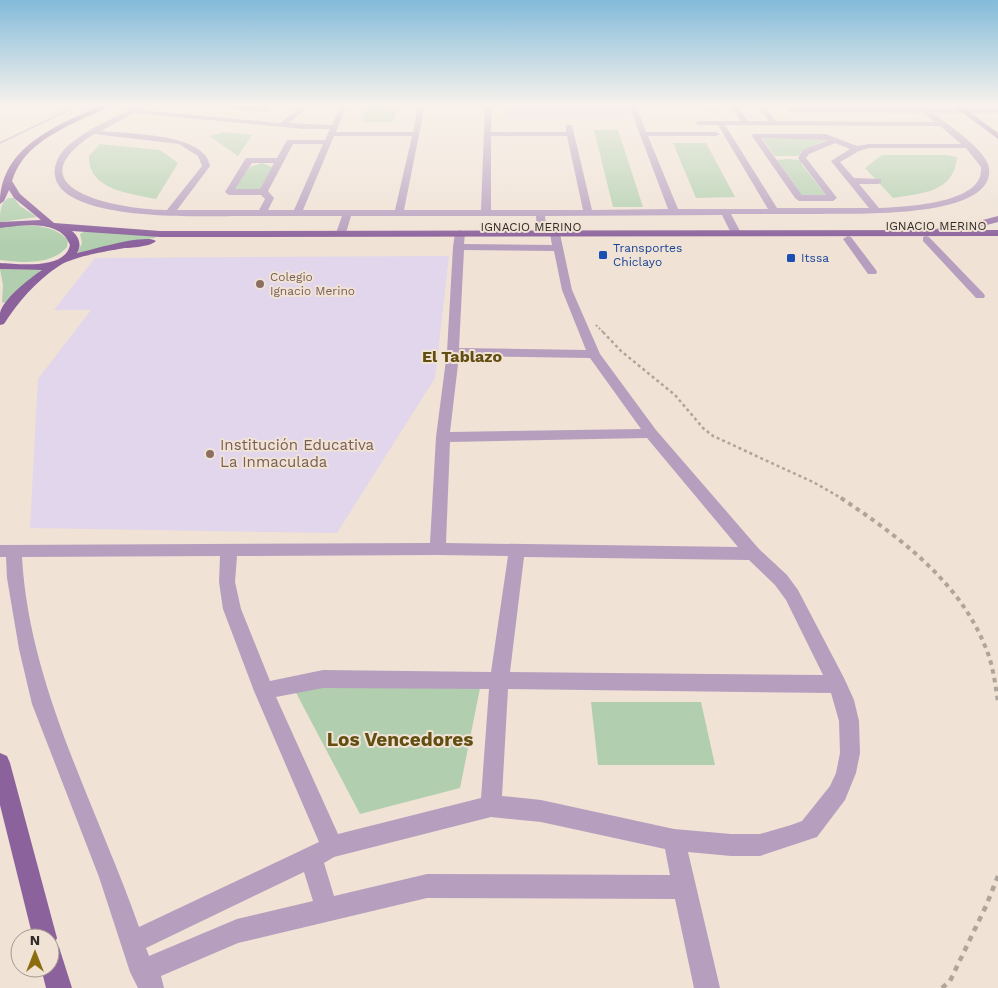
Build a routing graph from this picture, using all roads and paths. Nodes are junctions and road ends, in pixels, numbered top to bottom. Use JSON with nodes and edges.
{"nodes":[{"id":1,"x":26,"y":151,"type":"edge"},
{"id":2,"x":68,"y":151,"type":"edge"},
{"id":3,"x":196,"y":151,"type":"edge"},
{"id":4,"x":284,"y":151,"type":"edge"},
{"id":5,"x":324,"y":151,"type":"edge"},
{"id":6,"x":412,"y":151,"type":"edge"},
{"id":7,"x":487,"y":151,"type":"edge"},
{"id":8,"x":574,"y":151,"type":"edge"},
{"id":9,"x":650,"y":151,"type":"edge"},
{"id":10,"x":737,"y":151,"type":"edge"},
{"id":11,"x":766,"y":151,"type":"edge"},
{"id":12,"x":808,"y":151,"type":"edge"},
{"id":13,"x":852,"y":151,"type":"edge"},
{"id":14,"x":973,"y":151,"type":"edge"},
{"id":15,"x":279,"y":160,"type":"junction"},
{"id":16,"x":8,"y":181,"type":"junction"},
{"id":17,"x":852,"y":181,"type":"junction"},
{"id":18,"x":878,"y":181,"type":"dead end"},
{"id":19,"x":263,"y":192,"type":"junction"},
{"id":20,"x":0,"y":201,"type":"edge"},
{"id":21,"x":877,"y":211,"type":"junction"},
{"id":22,"x":674,"y":212,"type":"junction"},
{"id":23,"x":725,"y":212,"type":"junction"},
{"id":24,"x":775,"y":212,"type":"junction"},
{"id":25,"x":170,"y":213,"type":"junction"},
{"id":26,"x":262,"y":213,"type":"junction"},
{"id":27,"x":297,"y":213,"type":"junction"},
{"id":28,"x":347,"y":213,"type":"junction"},
{"id":29,"x":399,"y":213,"type":"junction"},
{"id":30,"x":486,"y":213,"type":"junction"},
{"id":31,"x":540,"y":213,"type":"junction"},
{"id":32,"x":588,"y":213,"type":"junction"},
{"id":33,"x":0,"y":225,"type":"edge"},
{"id":34,"x":56,"y":226,"type":"junction"},
{"id":35,"x":997,"y":229,"type":"edge"},
{"id":36,"x":341,"y":233,"type":"junction"},
{"id":37,"x":736,"y":233,"type":"junction"},
{"id":38,"x":927,"y":236,"type":"junction"},
{"id":39,"x":553,"y":239,"type":"junction"},
{"id":40,"x":848,"y":239,"type":"junction"},
{"id":41,"x":459,"y":240,"type":"junction"},
{"id":42,"x":64,"y":261,"type":"junction"},
{"id":43,"x":0,"y":266,"type":"edge"},
{"id":44,"x":872,"y":272,"type":"dead end"},
{"id":45,"x":980,"y":296,"type":"dead end"},
{"id":46,"x":592,"y":320,"type":"dead end"},
{"id":47,"x":0,"y":322,"type":"edge"},
{"id":48,"x":453,"y":352,"type":"junction"},
{"id":49,"x":594,"y":354,"type":"junction"},
{"id":50,"x":651,"y":432,"type":"junction"},
{"id":51,"x":443,"y":437,"type":"junction"},
{"id":52,"x":438,"y":549,"type":"junction"},
{"id":53,"x":229,"y":550,"type":"junction"},
{"id":54,"x":517,"y":550,"type":"junction"},
{"id":55,"x":7,"y":552,"type":"edge"},
{"id":56,"x":753,"y":554,"type":"junction"},
{"id":57,"x":499,"y":681,"type":"junction"},
{"id":58,"x":837,"y":684,"type":"junction"},
{"id":59,"x":264,"y":690,"type":"junction"},
{"id":60,"x":998,"y":702,"type":"edge"},
{"id":61,"x":0,"y":763,"type":"edge"},
{"id":62,"x":491,"y":806,"type":"junction"},
{"id":63,"x":674,"y":840,"type":"junction"},
{"id":64,"x":332,"y":847,"type":"junction"},
{"id":65,"x":311,"y":857,"type":"junction"},
{"id":66,"x":998,"y":876,"type":"edge"},
{"id":67,"x":683,"y":887,"type":"junction"},
{"id":68,"x":327,"y":910,"type":"junction"},
{"id":69,"x":42,"y":928,"type":"edge"},
{"id":70,"x":133,"y":942,"type":"junction"},
{"id":71,"x":147,"y":980,"type":"edge"},
{"id":72,"x":707,"y":988,"type":"edge"},
{"id":73,"x":942,"y":988,"type":"edge"}],
"edges":[{"from":1,"to":16,"type":"main road"},
{"from":2,"to":25,"type":"street"},
{"from":3,"to":25,"type":"street"},
{"from":4,"to":15,"type":"street"},
{"from":5,"to":27,"type":"street"},
{"from":6,"to":29,"type":"street"},
{"from":7,"to":30,"type":"street"},
{"from":8,"to":32,"type":"street"},
{"from":9,"to":22,"type":"street"},
{"from":10,"to":24,"type":"street"},
{"from":11,"to":12,"type":"street"},
{"from":13,"to":17,"type":"street"},
{"from":14,"to":21,"type":"street"},
{"from":15,"to":19,"type":"street"},
{"from":15,"to":19,"type":"street"},
{"from":16,"to":20,"type":"main road"},
{"from":16,"to":34,"type":"main road"},
{"from":17,"to":18,"type":"street"},
{"from":17,"to":21,"type":"street"},
{"from":19,"to":26,"type":"street"},
{"from":21,"to":24,"type":"street"},
{"from":22,"to":23,"type":"street"},
{"from":22,"to":32,"type":"street"},
{"from":23,"to":24,"type":"street"},
{"from":23,"to":37,"type":"street"},
{"from":25,"to":26,"type":"street"},
{"from":26,"to":27,"type":"street"},
{"from":27,"to":28,"type":"street"},
{"from":28,"to":29,"type":"street"},
{"from":28,"to":36,"type":"street"},
{"from":29,"to":30,"type":"street"},
{"from":30,"to":31,"type":"street"},
{"from":31,"to":32,"type":"street"},
{"from":31,"to":39,"type":"street"},
{"from":33,"to":34,"type":"main road"},
{"from":34,"to":36,"type":"main road"},
{"from":34,"to":42,"type":"main road"},
{"from":35,"to":38,"type":"main road","name":"IGNACIO MERINO"},
{"from":35,"to":38,"type":"main road"},
{"from":36,"to":41,"type":"main road"},
{"from":37,"to":38,"type":"main road"},
{"from":37,"to":39,"type":"main road"},
{"from":38,"to":40,"type":"main road","name":"IGNACIO MERINO"},
{"from":38,"to":45,"type":"street"},
{"from":39,"to":40,"type":"main road","name":"IGNACIO MERINO"},
{"from":39,"to":41,"type":"street"},
{"from":39,"to":41,"type":"main road"},
{"from":39,"to":49,"type":"street"},
{"from":40,"to":44,"type":"street"},
{"from":41,"to":42,"type":"main road","name":"IGNACIO MERINO"},
{"from":41,"to":48,"type":"street"},
{"from":42,"to":43,"type":"main road","name":"IGNACIO MERINO"},
{"from":42,"to":47,"type":"main road"},
{"from":46,"to":60,"type":"path"},
{"from":48,"to":49,"type":"street"},
{"from":48,"to":51,"type":"street"},
{"from":49,"to":50,"type":"street"},
{"from":50,"to":51,"type":"street"},
{"from":50,"to":56,"type":"street"},
{"from":51,"to":52,"type":"street"},
{"from":52,"to":53,"type":"street"},
{"from":52,"to":54,"type":"street"},
{"from":53,"to":55,"type":"street"},
{"from":53,"to":59,"type":"street"},
{"from":54,"to":56,"type":"street"},
{"from":54,"to":57,"type":"street"},
{"from":55,"to":70,"type":"street"},
{"from":56,"to":58,"type":"street"},
{"from":57,"to":58,"type":"street"},
{"from":57,"to":59,"type":"street"},
{"from":57,"to":62,"type":"street"},
{"from":58,"to":63,"type":"street"},
{"from":59,"to":64,"type":"street"},
{"from":61,"to":69,"type":"main road"},
{"from":62,"to":63,"type":"street"},
{"from":62,"to":64,"type":"street"},
{"from":63,"to":67,"type":"street"},
{"from":64,"to":65,"type":"street"},
{"from":65,"to":68,"type":"street"},
{"from":65,"to":70,"type":"street"},
{"from":66,"to":73,"type":"path"},
{"from":67,"to":68,"type":"street"},
{"from":67,"to":72,"type":"street"},
{"from":68,"to":71,"type":"street"},
{"from":70,"to":71,"type":"street"}]}
